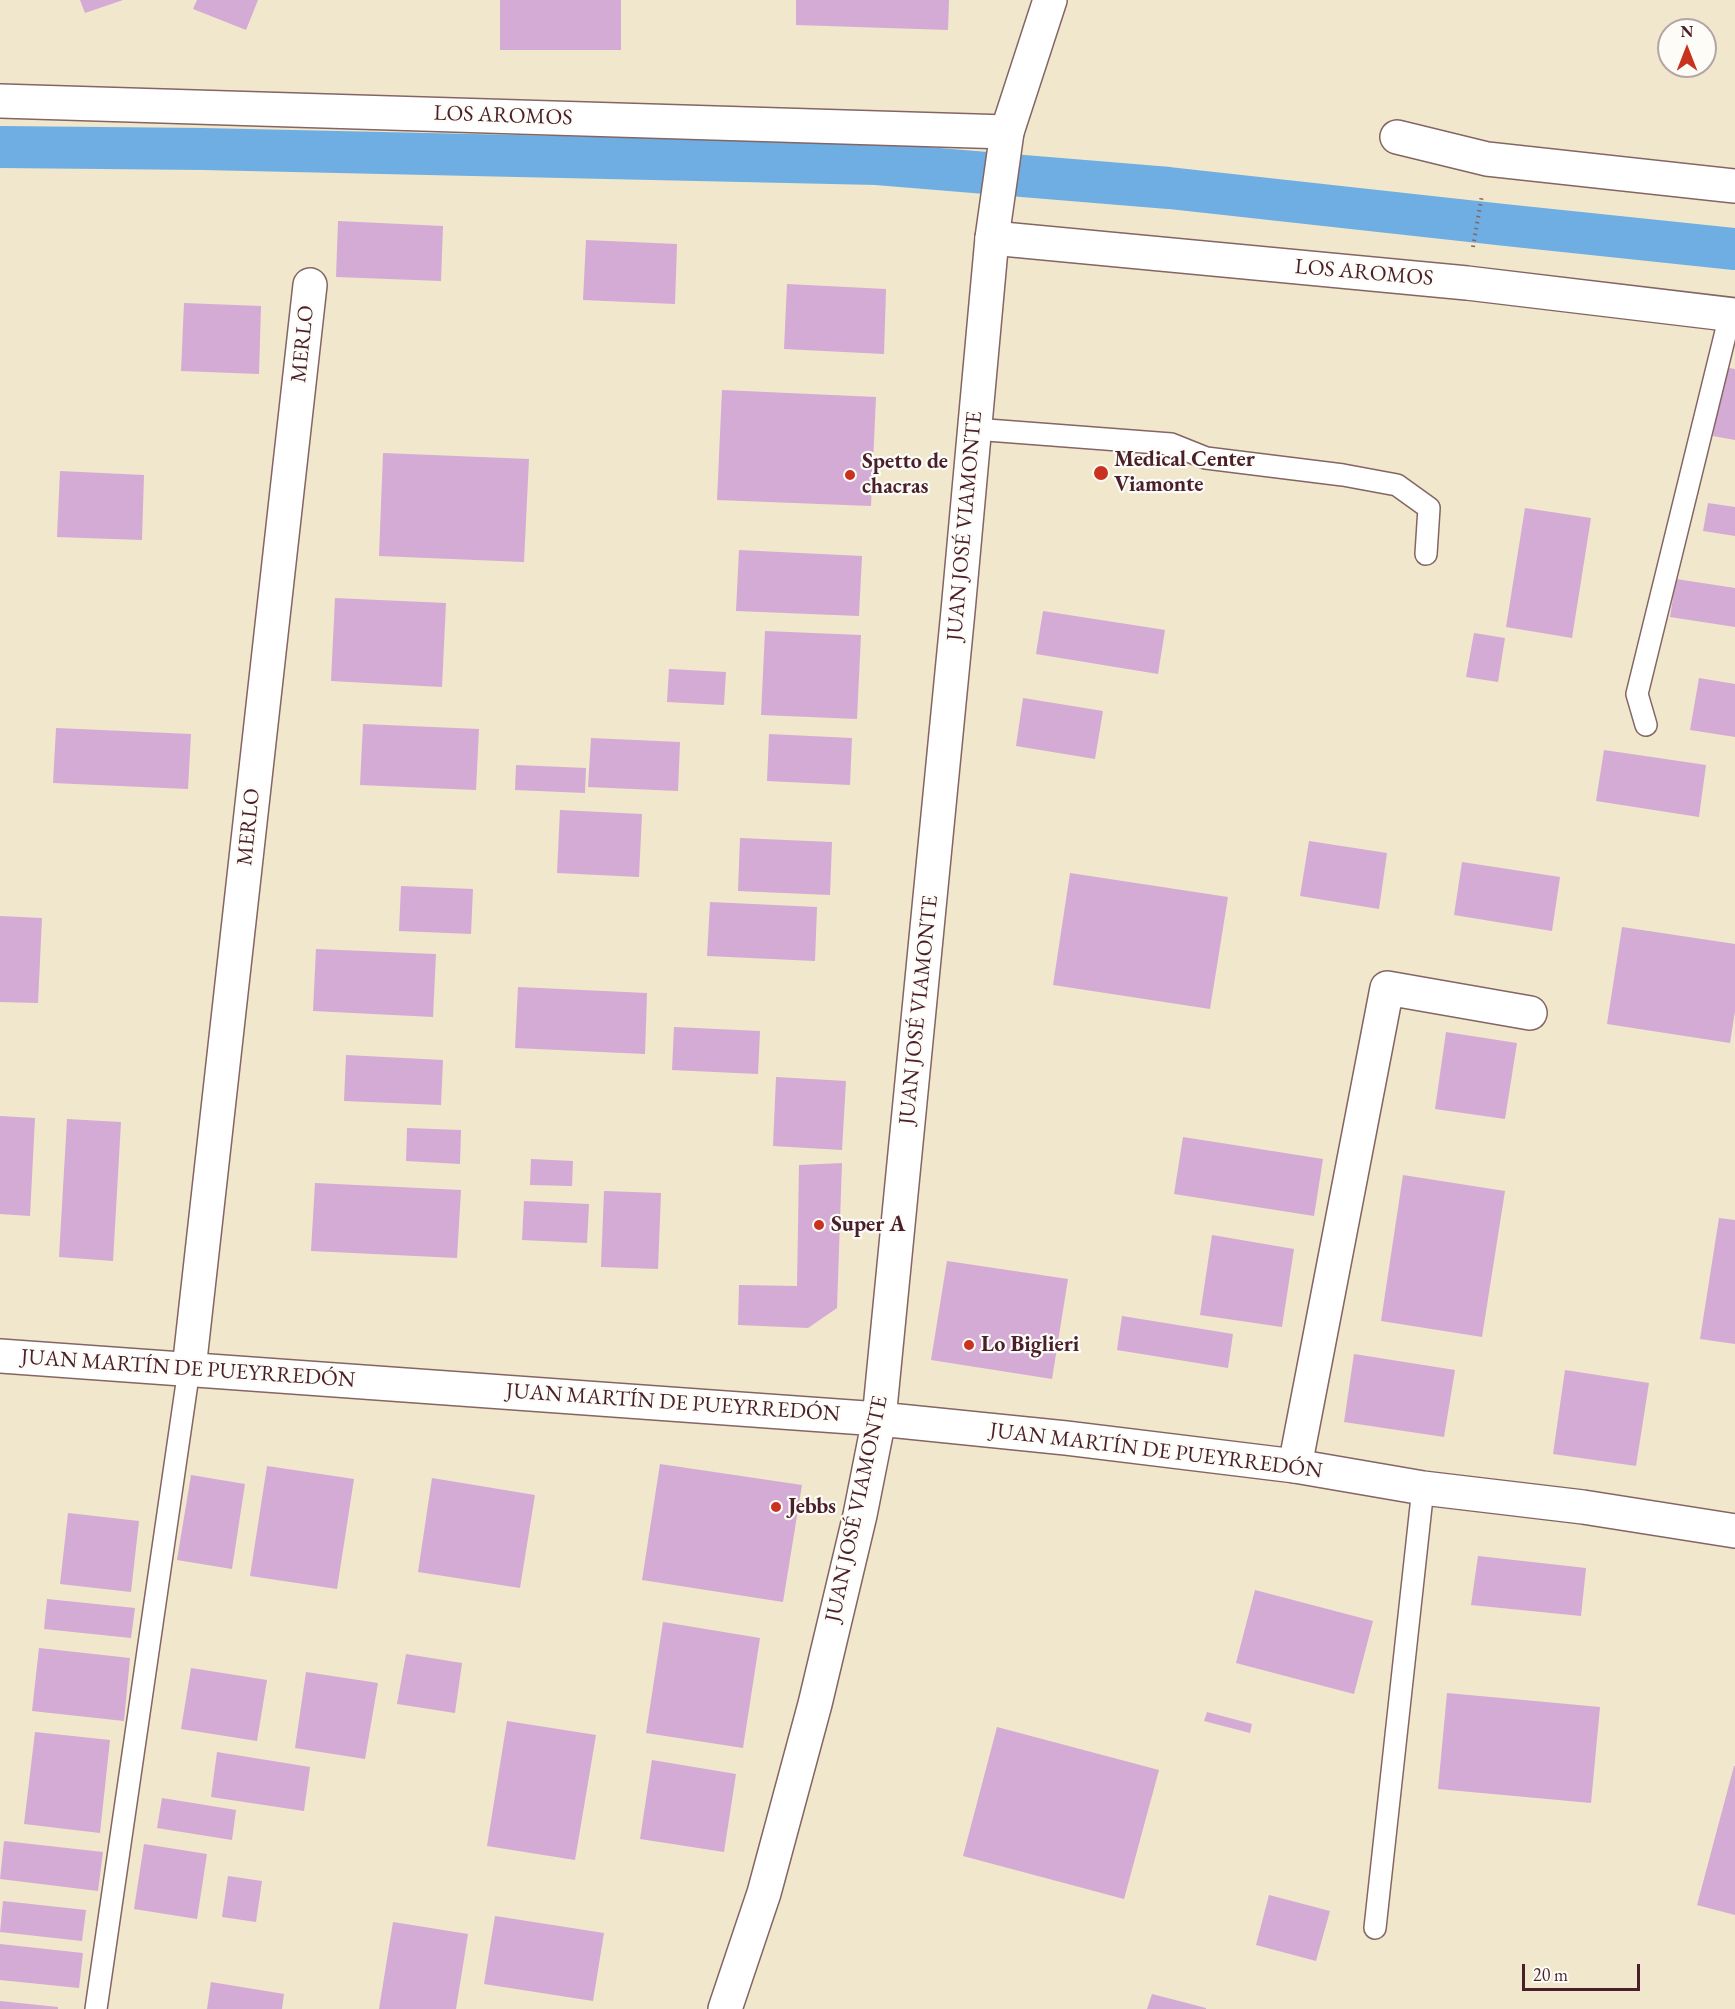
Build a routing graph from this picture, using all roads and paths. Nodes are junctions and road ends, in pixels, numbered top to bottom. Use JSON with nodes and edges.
{"nodes":[{"id":1,"x":1050,"y":0,"type":"edge"},
{"id":2,"x":0,"y":101,"type":"edge"},
{"id":3,"x":1007,"y":132,"type":"junction"},
{"id":4,"x":1397,"y":137,"type":"dead end"},
{"id":5,"x":1488,"y":159,"type":"junction"},
{"id":6,"x":1735,"y":186,"type":"edge"},
{"id":7,"x":992,"y":238,"type":"junction"},
{"id":8,"x":1467,"y":283,"type":"junction"},
{"id":9,"x":310,"y":285,"type":"dead end"},
{"id":10,"x":1732,"y":315,"type":"edge"},
{"id":11,"x":974,"y":429,"type":"junction"},
{"id":12,"x":1426,"y":554,"type":"dead end"},
{"id":13,"x":1646,"y":725,"type":"dead end"},
{"id":14,"x":1530,"y":1013,"type":"dead end"},
{"id":15,"x":0,"y":1356,"type":"edge"},
{"id":16,"x":189,"y":1369,"type":"junction"},
{"id":17,"x":879,"y":1419,"type":"junction"},
{"id":18,"x":1295,"y":1466,"type":"junction"},
{"id":19,"x":1423,"y":1488,"type":"junction"},
{"id":20,"x":1735,"y":1531,"type":"edge"},
{"id":21,"x":1375,"y":1928,"type":"dead end"},
{"id":22,"x":96,"y":2009,"type":"edge"},
{"id":23,"x":725,"y":2009,"type":"edge"}],
"edges":[{"from":1,"to":3,"type":"street","name":"JUAN JOSÉ VIAMONTE"},
{"from":2,"to":3,"type":"street","name":"LOS AROMOS"},
{"from":3,"to":7,"type":"street","name":"JUAN JOSÉ VIAMONTE"},
{"from":4,"to":5,"type":"street"},
{"from":5,"to":6,"type":"street"},
{"from":5,"to":8,"type":"path"},
{"from":7,"to":8,"type":"street","name":"LOS AROMOS"},
{"from":7,"to":11,"type":"street","name":"JUAN JOSÉ VIAMONTE"},
{"from":8,"to":10,"type":"street","name":"LOS AROMOS"},
{"from":9,"to":16,"type":"street","name":"MERLO"},
{"from":10,"to":13,"type":"lane"},
{"from":11,"to":12,"type":"lane"},
{"from":11,"to":17,"type":"street","name":"JUAN JOSÉ VIAMONTE"},
{"from":14,"to":18,"type":"street"},
{"from":15,"to":16,"type":"street","name":"JUAN MARTÍN DE PUEYRREDÓN"},
{"from":16,"to":17,"type":"street","name":"JUAN MARTÍN DE PUEYRREDÓN"},
{"from":16,"to":22,"type":"lane"},
{"from":17,"to":18,"type":"street","name":"JUAN MARTÍN DE PUEYRREDÓN"},
{"from":17,"to":23,"type":"street","name":"JUAN JOSÉ VIAMONTE"},
{"from":18,"to":19,"type":"street","name":"JUAN MARTÍN DE PUEYRREDÓN"},
{"from":19,"to":20,"type":"street","name":"JUAN MARTÍN DE PUEYRREDÓN"},
{"from":19,"to":21,"type":"lane"}]}
